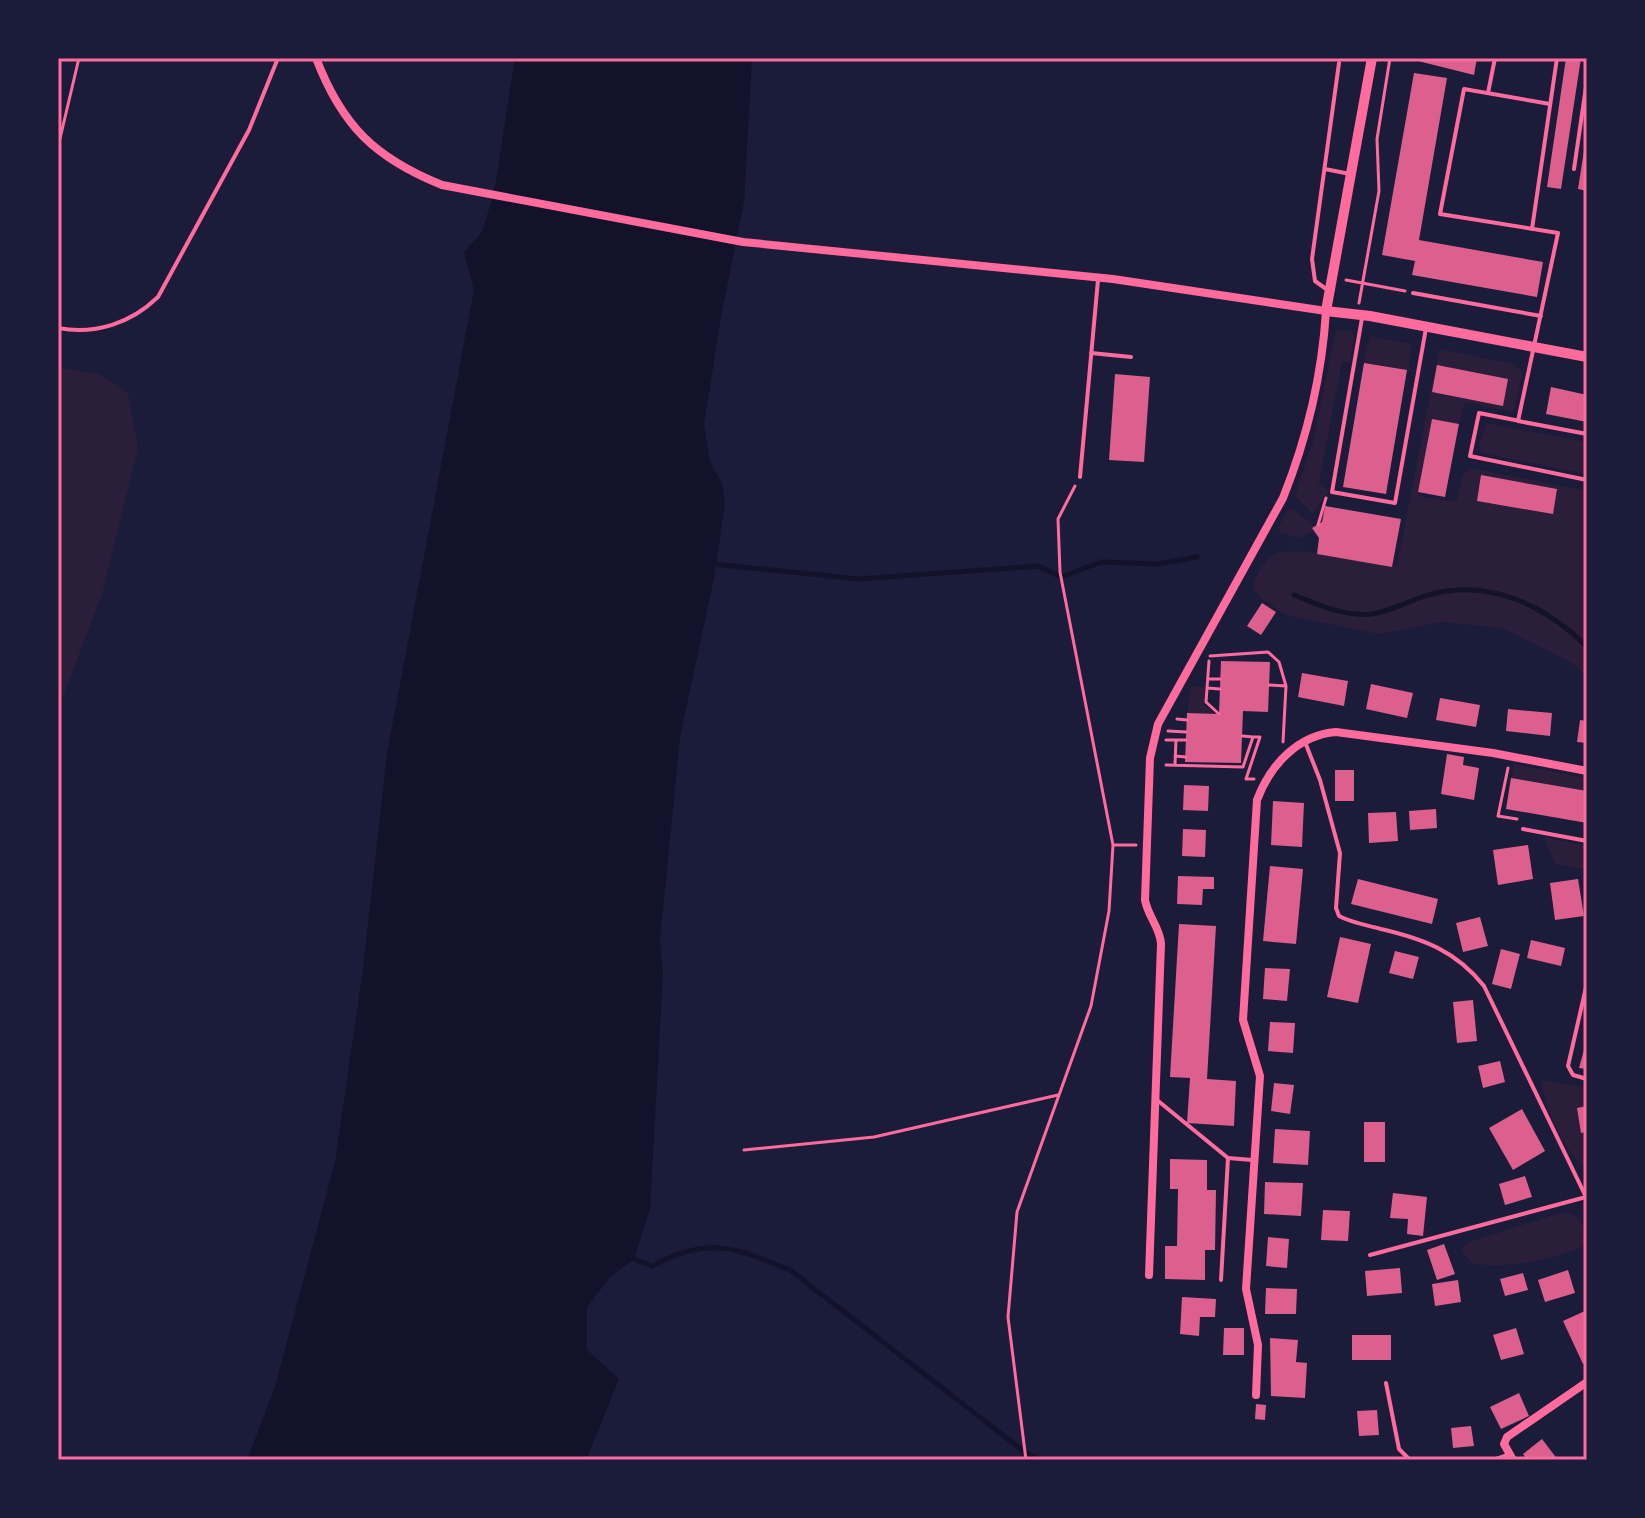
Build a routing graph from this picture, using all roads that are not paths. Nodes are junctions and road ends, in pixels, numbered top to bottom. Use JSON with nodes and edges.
{"nodes":[{"id":1,"x":278,"y":58,"type":"edge"},
{"id":2,"x":316,"y":58,"type":"edge"},
{"id":3,"x":1372,"y":58,"type":"edge"},
{"id":4,"x":1495,"y":58,"type":"edge"},
{"id":5,"x":1557,"y":58,"type":"edge"},
{"id":6,"x":1339,"y":63,"type":"dead end"},
{"id":7,"x":1587,"y":80,"type":"edge"},
{"id":8,"x":1488,"y":93,"type":"junction"},
{"id":9,"x":1550,"y":104,"type":"junction"},
{"id":10,"x":1325,"y":169,"type":"junction"},
{"id":11,"x":1574,"y":169,"type":"dead end"},
{"id":12,"x":1350,"y":174,"type":"junction"},
{"id":13,"x":1532,"y":229,"type":"junction"},
{"id":14,"x":1098,"y":278,"type":"junction"},
{"id":15,"x":1329,"y":291,"type":"junction"},
{"id":16,"x":1413,"y":293,"type":"road end"},
{"id":17,"x":1361,"y":310,"type":"junction"},
{"id":18,"x":1326,"y":311,"type":"junction"},
{"id":19,"x":1541,"y":316,"type":"junction"},
{"id":20,"x":1426,"y":327,"type":"junction"},
{"id":21,"x":58,"y":328,"type":"edge"},
{"id":22,"x":1534,"y":347,"type":"junction"},
{"id":23,"x":1091,"y":353,"type":"junction"},
{"id":24,"x":1131,"y":357,"type":"dead end"},
{"id":25,"x":1587,"y":357,"type":"edge"},
{"id":26,"x":1521,"y":421,"type":"junction"},
{"id":27,"x":1587,"y":434,"type":"edge"},
{"id":28,"x":1080,"y":477,"type":"road end"},
{"id":29,"x":1587,"y":480,"type":"edge"},
{"id":30,"x":1304,"y":739,"type":"junction"},
{"id":31,"x":1587,"y":771,"type":"edge"},
{"id":32,"x":1523,"y":829,"type":"road end"},
{"id":33,"x":1587,"y":841,"type":"edge"},
{"id":34,"x":1587,"y":983,"type":"edge"},
{"id":35,"x":1587,"y":1079,"type":"edge"},
{"id":36,"x":1157,"y":1100,"type":"junction"},
{"id":37,"x":1228,"y":1158,"type":"junction"},
{"id":38,"x":1252,"y":1160,"type":"junction"},
{"id":39,"x":1587,"y":1198,"type":"edge"},
{"id":40,"x":1370,"y":1255,"type":"dead end"},
{"id":41,"x":1149,"y":1275,"type":"dead end"},
{"id":42,"x":1221,"y":1280,"type":"dead end"},
{"id":43,"x":1587,"y":1382,"type":"edge"},
{"id":44,"x":1386,"y":1383,"type":"dead end"},
{"id":45,"x":1256,"y":1395,"type":"dead end"},
{"id":46,"x":1511,"y":1458,"type":"edge"},
{"id":47,"x":1410,"y":1460,"type":"edge"},
{"id":48,"x":1493,"y":1460,"type":"edge"}],
"edges":[{"from":1,"to":21,"type":"lane"},
{"from":2,"to":14,"type":"street"},
{"from":3,"to":12,"type":"street"},
{"from":4,"to":8,"type":"lane"},
{"from":5,"to":9,"type":"lane"},
{"from":6,"to":10,"type":"lane"},
{"from":7,"to":11,"type":"lane"},
{"from":8,"to":9,"type":"lane"},
{"from":8,"to":13,"type":"lane"},
{"from":9,"to":13,"type":"lane"},
{"from":10,"to":12,"type":"lane"},
{"from":10,"to":15,"type":"lane"},
{"from":12,"to":15,"type":"street"},
{"from":13,"to":19,"type":"lane"},
{"from":14,"to":18,"type":"street"},
{"from":14,"to":23,"type":"lane"},
{"from":15,"to":18,"type":"street"},
{"from":16,"to":19,"type":"lane"},
{"from":17,"to":18,"type":"street"},
{"from":17,"to":20,"type":"street"},
{"from":17,"to":20,"type":"lane"},
{"from":18,"to":36,"type":"street"},
{"from":19,"to":22,"type":"lane"},
{"from":20,"to":22,"type":"street"},
{"from":22,"to":25,"type":"street"},
{"from":22,"to":26,"type":"lane"},
{"from":23,"to":24,"type":"lane"},
{"from":23,"to":28,"type":"lane"},
{"from":26,"to":27,"type":"lane"},
{"from":26,"to":29,"type":"lane"},
{"from":30,"to":31,"type":"street"},
{"from":30,"to":38,"type":"street"},
{"from":30,"to":39,"type":"lane"},
{"from":32,"to":33,"type":"lane"},
{"from":34,"to":35,"type":"lane"},
{"from":36,"to":37,"type":"lane"},
{"from":36,"to":41,"type":"street"},
{"from":37,"to":38,"type":"lane"},
{"from":37,"to":42,"type":"lane"},
{"from":38,"to":45,"type":"street"},
{"from":39,"to":40,"type":"lane"},
{"from":43,"to":46,"type":"street"},
{"from":44,"to":47,"type":"lane"},
{"from":46,"to":48,"type":"lane"}]}
